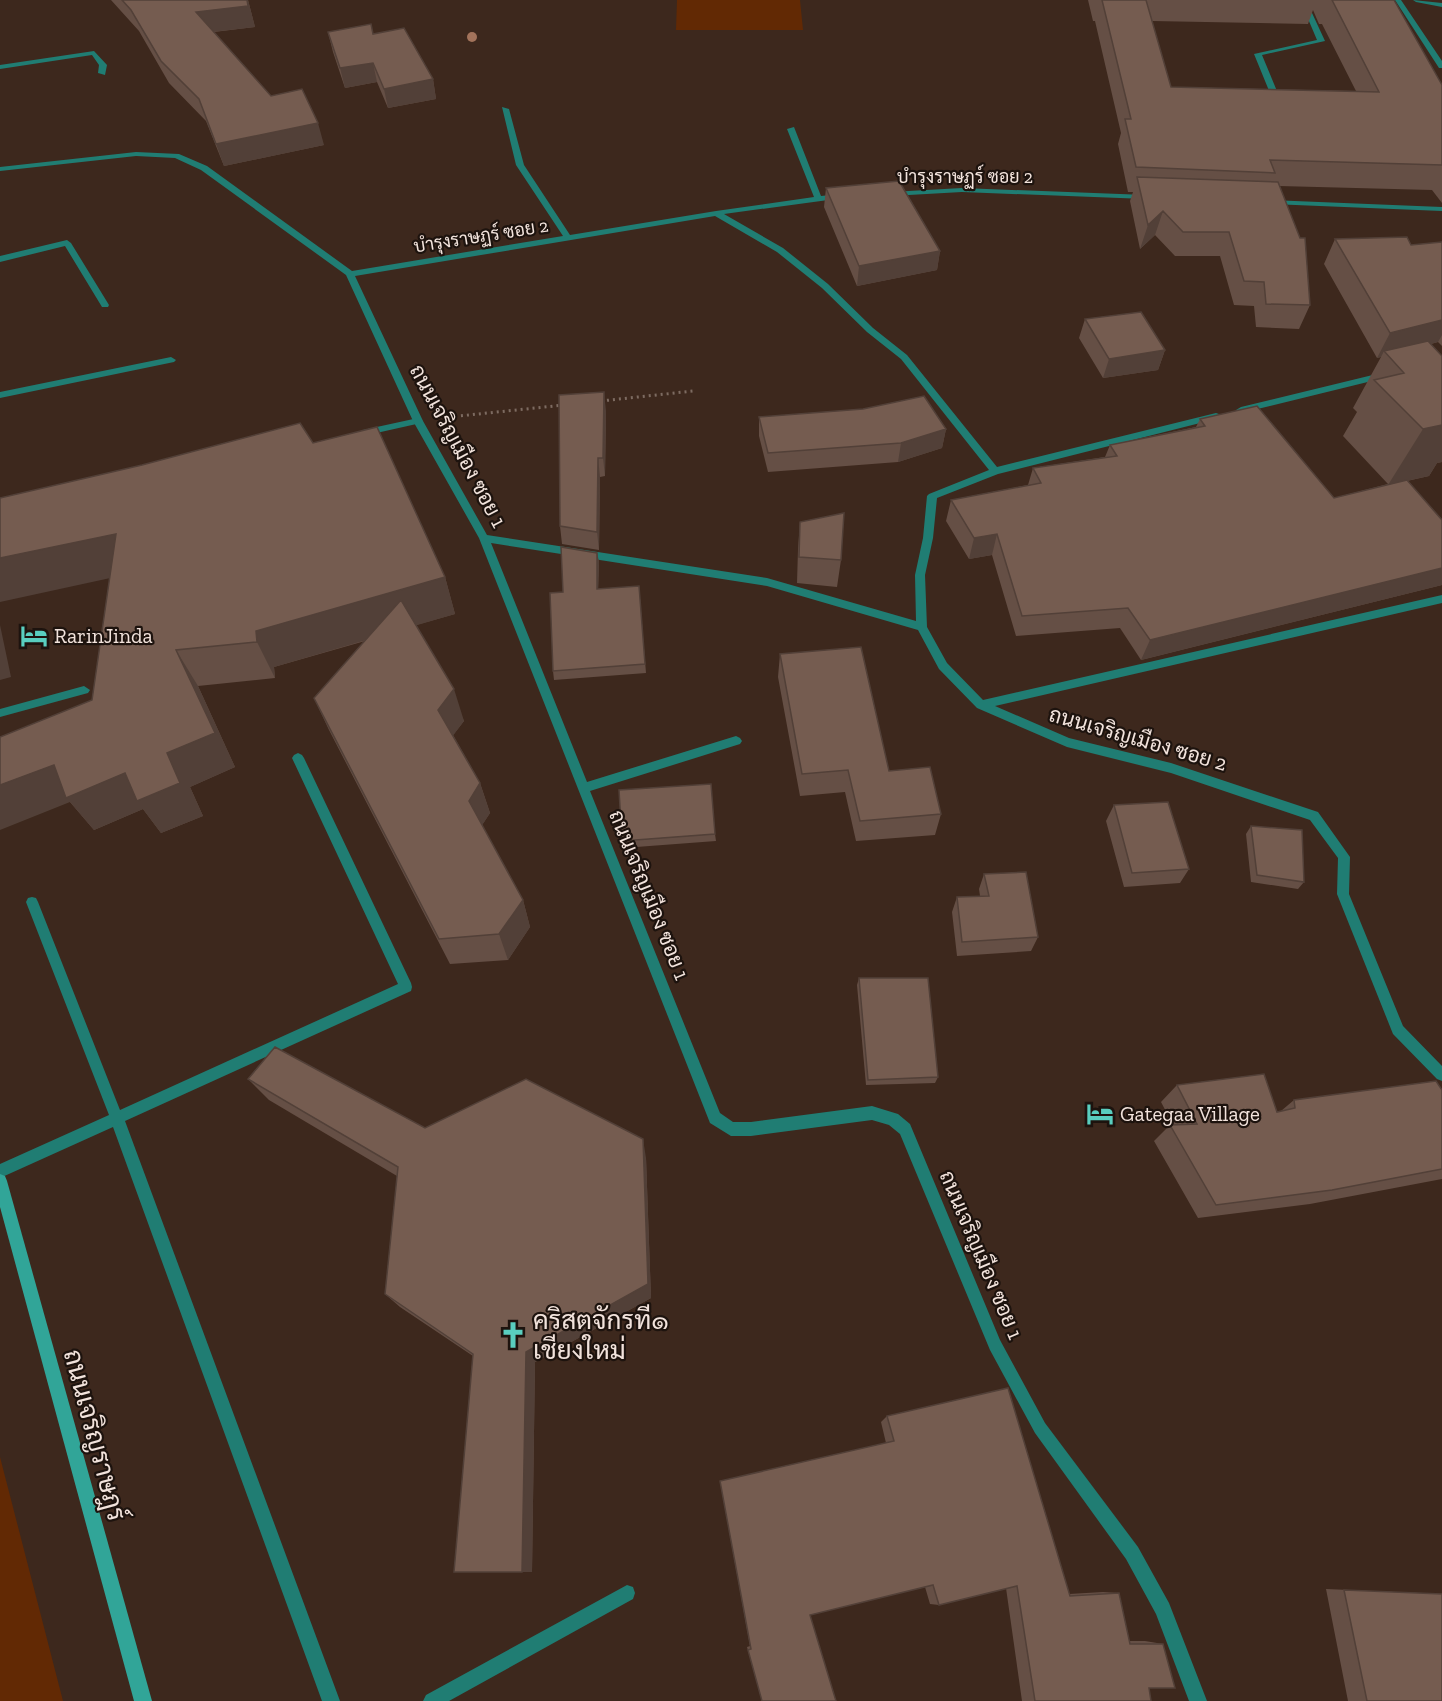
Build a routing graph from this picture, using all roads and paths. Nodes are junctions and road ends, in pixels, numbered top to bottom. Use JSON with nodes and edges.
{"nodes":[{"id":1,"x":1303,"y":0,"type":"edge"},
{"id":2,"x":1398,"y":0,"type":"edge"},
{"id":3,"x":1416,"y":0,"type":"edge"},
{"id":4,"x":1442,"y":5,"type":"edge"},
{"id":5,"x":1442,"y":66,"type":"edge"},
{"id":6,"x":0,"y":67,"type":"edge"},
{"id":7,"x":102,"y":73,"type":"dead end"},
{"id":8,"x":1275,"y":96,"type":"edge"},
{"id":9,"x":504,"y":110,"type":"dead end"},
{"id":10,"x":791,"y":129,"type":"dead end"},
{"id":11,"x":0,"y":169,"type":"edge"},
{"id":12,"x":885,"y":194,"type":"edge"},
{"id":13,"x":851,"y":196,"type":"edge"},
{"id":14,"x":818,"y":198,"type":"junction"},
{"id":15,"x":1161,"y":198,"type":"edge"},
{"id":16,"x":1266,"y":202,"type":"edge"},
{"id":17,"x":1442,"y":209,"type":"edge"},
{"id":18,"x":716,"y":213,"type":"junction"},
{"id":19,"x":568,"y":238,"type":"junction"},
{"id":20,"x":0,"y":259,"type":"edge"},
{"id":21,"x":350,"y":274,"type":"junction"},
{"id":22,"x":105,"y":304,"type":"dead end"},
{"id":23,"x":171,"y":360,"type":"dead end"},
{"id":24,"x":1396,"y":372,"type":"edge"},
{"id":25,"x":693,"y":391,"type":"dead end"},
{"id":26,"x":0,"y":395,"type":"edge"},
{"id":27,"x":590,"y":402,"type":"edge"},
{"id":28,"x":567,"y":404,"type":"edge"},
{"id":29,"x":1236,"y":411,"type":"edge"},
{"id":30,"x":1224,"y":414,"type":"edge"},
{"id":31,"x":417,"y":421,"type":"junction"},
{"id":32,"x":349,"y":436,"type":"edge"},
{"id":33,"x":995,"y":471,"type":"junction"},
{"id":34,"x":484,"y":538,"type":"junction"},
{"id":35,"x":1442,"y":599,"type":"edge"},
{"id":36,"x":922,"y":627,"type":"junction"},
{"id":37,"x":84,"y":690,"type":"dead end"},
{"id":38,"x":981,"y":705,"type":"junction"},
{"id":39,"x":0,"y":713,"type":"edge"},
{"id":40,"x":736,"y":741,"type":"dead end"},
{"id":41,"x":298,"y":758,"type":"dead end"},
{"id":42,"x":583,"y":788,"type":"junction"},
{"id":43,"x":32,"y":902,"type":"dead end"},
{"id":44,"x":1442,"y":1075,"type":"edge"},
{"id":45,"x":117,"y":1118,"type":"junction"},
{"id":46,"x":0,"y":1171,"type":"edge"},
{"id":47,"x":0,"y":1181,"type":"edge"},
{"id":48,"x":627,"y":1593,"type":"dead end"},
{"id":49,"x":143,"y":1701,"type":"edge"},
{"id":50,"x":331,"y":1701,"type":"edge"},
{"id":51,"x":432,"y":1701,"type":"edge"},
{"id":52,"x":1198,"y":1701,"type":"edge"}],
"edges":[{"from":1,"to":8,"type":"street"},
{"from":2,"to":5,"type":"street"},
{"from":3,"to":4,"type":"street"},
{"from":6,"to":7,"type":"street"},
{"from":9,"to":19,"type":"street"},
{"from":10,"to":14,"type":"street"},
{"from":11,"to":21,"type":"street","name":"ถนนเจริญเมือง ซอย 1"},
{"from":12,"to":15,"type":"street","name":"บำรุงราษฏร์ ซอย 2"},
{"from":13,"to":14,"type":"street","name":"บำรุงราษฏร์ ซอย 2"},
{"from":14,"to":18,"type":"street","name":"บำรุงราษฏร์ ซอย 2"},
{"from":16,"to":17,"type":"street"},
{"from":18,"to":19,"type":"street","name":"บำรุงราษฏร์ ซอย 2"},
{"from":18,"to":33,"type":"street"},
{"from":19,"to":21,"type":"street","name":"บำรุงราษฏร์ ซอย 2"},
{"from":20,"to":22,"type":"street"},
{"from":21,"to":31,"type":"street","name":"ถนนเจริญเมือง ซอย 1"},
{"from":23,"to":26,"type":"street"},
{"from":24,"to":29,"type":"street"},
{"from":25,"to":27,"type":"path"},
{"from":28,"to":31,"type":"path"},
{"from":30,"to":33,"type":"street","name":"ถนนเจริญเมือง ซอย 2"},
{"from":31,"to":32,"type":"street"},
{"from":31,"to":34,"type":"street","name":"ถนนเจริญเมือง ซอย 1"},
{"from":33,"to":36,"type":"street","name":"ถนนเจริญเมือง ซอย 2"},
{"from":34,"to":36,"type":"street"},
{"from":34,"to":42,"type":"street","name":"ถนนเจริญเมือง ซอย 1"},
{"from":35,"to":38,"type":"street"},
{"from":36,"to":38,"type":"street","name":"ถนนเจริญเมือง ซอย 2"},
{"from":37,"to":39,"type":"street"},
{"from":38,"to":44,"type":"street","name":"ถนนเจริญเมือง ซอย 2"},
{"from":40,"to":42,"type":"street"},
{"from":41,"to":45,"type":"street"},
{"from":42,"to":52,"type":"street","name":"ถนนเจริญเมือง ซอย 1"},
{"from":43,"to":45,"type":"street"},
{"from":45,"to":46,"type":"street"},
{"from":45,"to":50,"type":"street"},
{"from":47,"to":49,"type":"main road","name":"ถนนเจริญราษฎร์"},
{"from":48,"to":51,"type":"street"}]}
